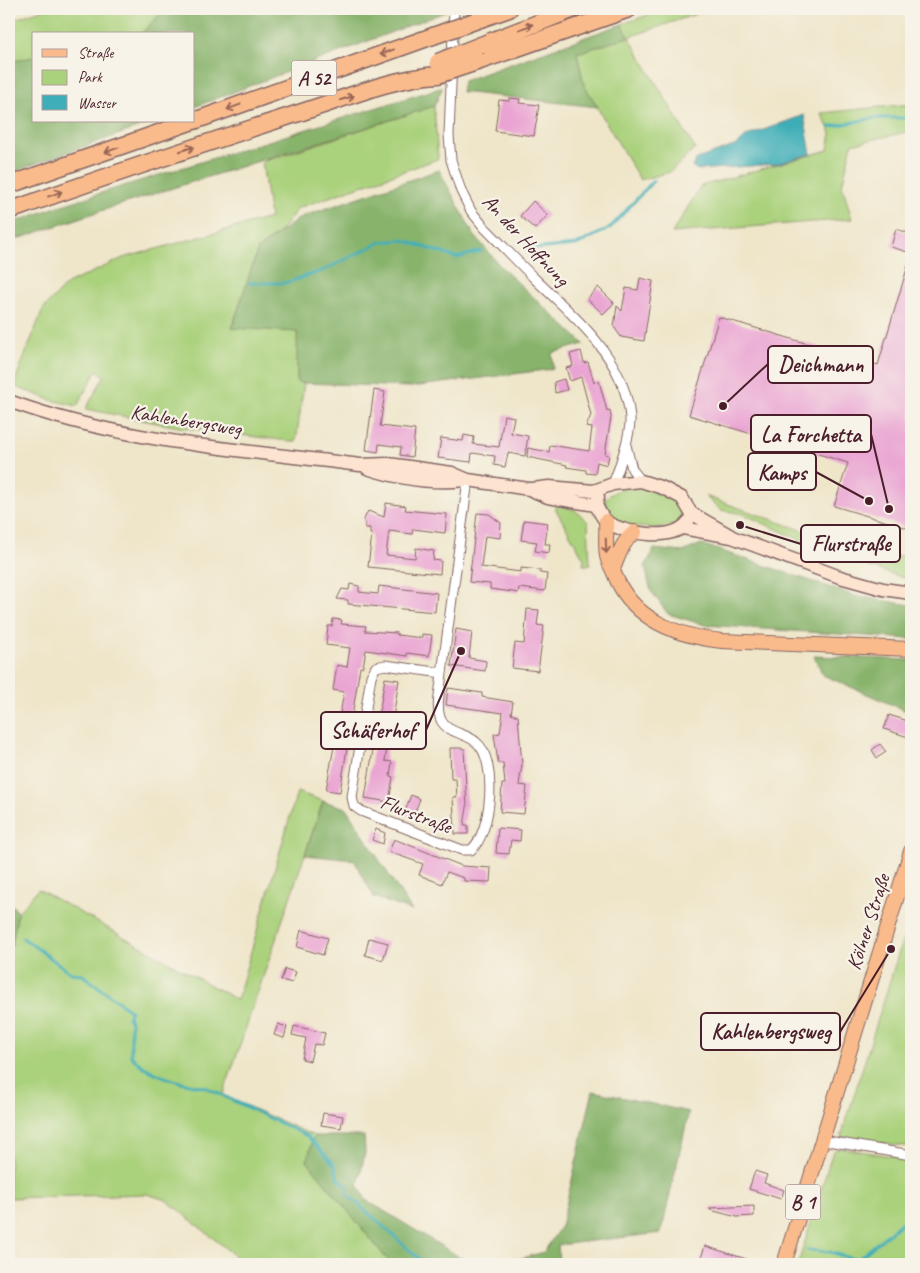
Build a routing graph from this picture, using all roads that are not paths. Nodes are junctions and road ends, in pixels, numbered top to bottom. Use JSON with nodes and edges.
{"nodes":[{"id":1,"x":454,"y":9,"type":"edge"},
{"id":2,"x":504,"y":9,"type":"edge"},
{"id":3,"x":509,"y":9,"type":"edge"},
{"id":4,"x":574,"y":9,"type":"edge"},
{"id":5,"x":612,"y":9,"type":"edge"},
{"id":6,"x":629,"y":9,"type":"edge"},
{"id":7,"x":483,"y":18,"type":"junction"},
{"id":8,"x":548,"y":36,"type":"junction"},
{"id":9,"x":480,"y":53,"type":"junction"},
{"id":10,"x":195,"y":120,"type":"edge"},
{"id":11,"x":190,"y":122,"type":"edge"},
{"id":12,"x":9,"y":185,"type":"edge"},
{"id":13,"x":9,"y":211,"type":"edge"},
{"id":14,"x":9,"y":401,"type":"edge"},
{"id":15,"x":626,"y":445,"type":"junction"},
{"id":16,"x":468,"y":480,"type":"junction"},
{"id":17,"x":641,"y":481,"type":"junction"},
{"id":18,"x":607,"y":486,"type":"junction"},
{"id":19,"x":529,"y":489,"type":"junction"},
{"id":20,"x":596,"y":505,"type":"junction"},
{"id":21,"x":691,"y":513,"type":"junction"},
{"id":22,"x":606,"y":521,"type":"junction"},
{"id":23,"x":683,"y":528,"type":"junction"},
{"id":24,"x":635,"y":532,"type":"junction"},
{"id":25,"x":732,"y":537,"type":"junction"},
{"id":26,"x":613,"y":569,"type":"junction"},
{"id":27,"x":911,"y":593,"type":"edge"},
{"id":28,"x":911,"y":649,"type":"edge"},
{"id":29,"x":442,"y":673,"type":"junction"},
{"id":30,"x":911,"y":851,"type":"edge"},
{"id":31,"x":822,"y":1140,"type":"junction"},
{"id":32,"x":911,"y":1155,"type":"edge"},
{"id":33,"x":784,"y":1264,"type":"edge"}],
"edges":[{"from":1,"to":15,"type":"street","name":"An der Hoffnung"},
{"from":2,"to":7,"type":"highway"},
{"from":3,"to":7,"type":"highway","number":"A 52"},
{"from":9,"to":4,"type":"highway","number":"A 52","one_way":true},
{"from":5,"to":8,"type":"highway"},
{"from":6,"to":8,"type":"highway"},
{"from":7,"to":10,"type":"highway","number":"A 52","one_way":true,"bridge":true},
{"from":8,"to":9,"type":"highway"},
{"from":13,"to":9,"type":"highway","number":"A 52","one_way":true,"bridge":true},
{"from":11,"to":12,"type":"highway","number":"A 52","one_way":true},
{"from":14,"to":16,"type":"street","name":"Kahlenbergsweg"},
{"from":15,"to":17,"type":"street","name":"An der Hoffnung"},
{"from":15,"to":18,"type":"street","name":"An der Hoffnung"},
{"from":16,"to":19,"type":"street","name":"Kahlenbergsweg"},
{"from":16,"to":29,"type":"street","name":"Flurstraße"},
{"from":17,"to":18,"type":"street","name":"Kahlenbergsweg"},
{"from":17,"to":21,"type":"street","name":"Kahlenbergsweg"},
{"from":18,"to":19,"type":"street","name":"Kahlenbergsweg"},
{"from":18,"to":20,"type":"street"},
{"from":19,"to":20,"type":"street","name":"Kahlenbergsweg"},
{"from":20,"to":22,"type":"street"},
{"from":21,"to":23,"type":"street"},
{"from":21,"to":25,"type":"street","name":"Kahlenbergsweg"},
{"from":22,"to":24,"type":"street","name":"Kahlenbergsweg"},
{"from":22,"to":26,"type":"main road","one_way":true},
{"from":23,"to":24,"type":"street","name":"Kahlenbergsweg"},
{"from":23,"to":25,"type":"street","name":"Kahlenbergsweg"},
{"from":24,"to":26,"type":"main road"},
{"from":25,"to":27,"type":"street","name":"Kahlenbergsweg"},
{"from":26,"to":28,"type":"main road"},
{"from":29,"to":29,"type":"street","name":"Flurstraße"},
{"from":30,"to":31,"type":"main road","name":"Kölner Straße","number":"B 1"},
{"from":31,"to":32,"type":"street"},
{"from":31,"to":33,"type":"main road","name":"Kölner Straße","number":"B 1"}]}
